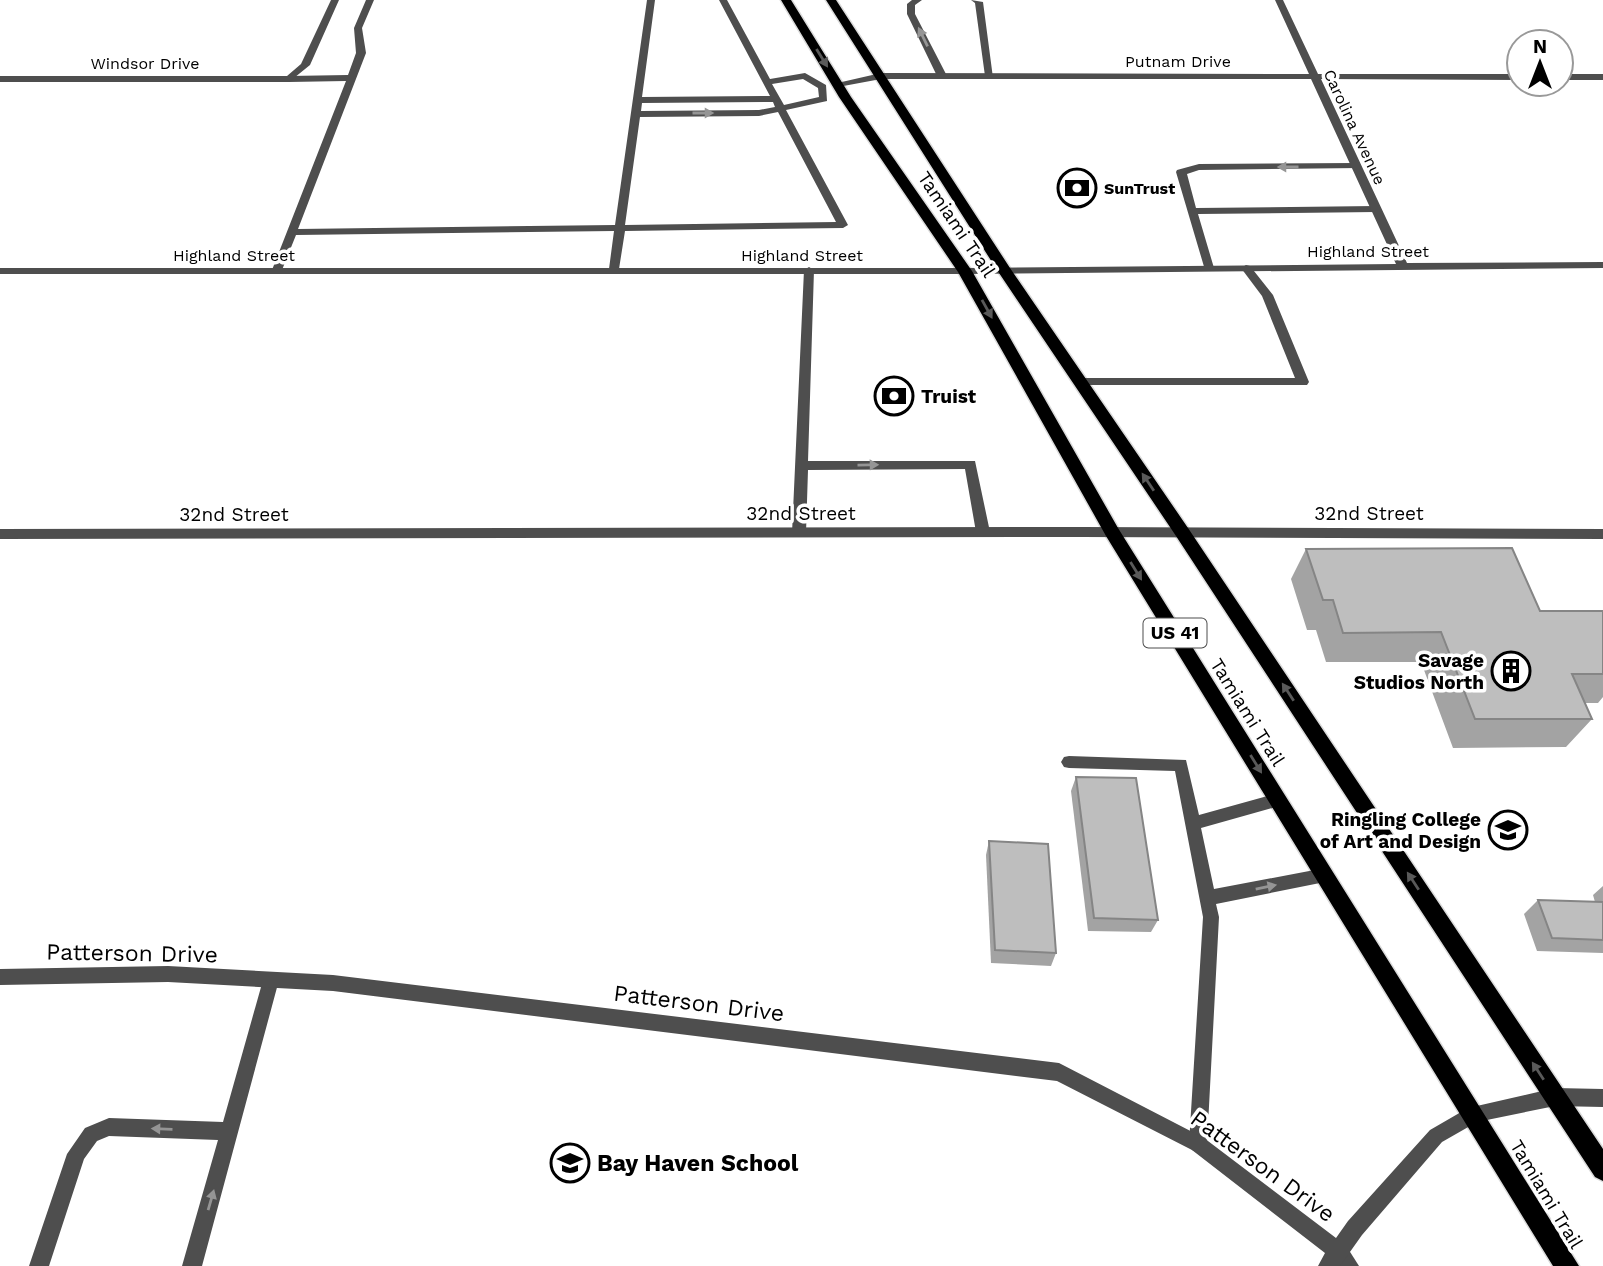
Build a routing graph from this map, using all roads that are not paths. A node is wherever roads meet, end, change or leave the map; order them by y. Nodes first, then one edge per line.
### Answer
1 (335, 0) edge
2 (370, 0) edge
3 (651, 0) edge
4 (723, 0) edge
5 (786, 0) edge
6 (831, 0) edge
7 (918, 0) edge
8 (975, 0) edge
9 (1279, 0) edge
10 (881, 76) junction
11 (942, 76) junction
12 (990, 76) junction
13 (1505, 77) edge
14 (1575, 77) edge
15 (1603, 77) edge
16 (351, 78) junction
17 (1315, 78) junction
18 (0, 79) edge
19 (289, 79) junction
20 (767, 82) junction
21 (830, 85) junction
22 (637, 100) junction
23 (777, 103) junction
24 (635, 114) junction
25 (1356, 166) junction
26 (1376, 209) junction
27 (1192, 211) junction
28 (619, 228) junction
29 (291, 232) junction
30 (1603, 265) edge
31 (1403, 266) junction
32 (1209, 268) junction
33 (1246, 268) junction
34 (277, 270) junction
35 (614, 270) junction
36 (809, 270) junction
37 (1004, 270) junction
38 (0, 271) edge
39 (965, 271) junction
40 (1080, 382) junction
41 (800, 466) junction
42 (983, 532) junction
43 (1112, 532) junction
44 (1182, 532) junction
45 (799, 533) junction
46 (0, 534) edge
47 (1603, 534) edge
48 (1069, 762) dead end
49 (1278, 800) junction
50 (1193, 823) junction
51 (1325, 875) junction
52 (1207, 898) junction
53 (0, 977) edge
54 (271, 980) junction
55 (1555, 1097) junction
56 (1603, 1098) edge
57 (1474, 1114) junction
58 (231, 1131) junction
59 (1198, 1144) junction
60 (1603, 1169) edge
61 (1338, 1261) edge
62 (39, 1266) edge
63 (192, 1266) edge
64 (1567, 1266) edge

1 - 19 street
2 - 16 street
3 - 22 street
4 - 20 street
5 -> 21 main road, Tamiami Trail / US 41
6 - 10 main road, Tamiami Trail / US 41
11 -> 7 street
8 - 12 street
9 - 17 street, Carolina Avenue
10 - 11 street, Putnam Drive
10 - 21 street, Putnam Drive
10 - 37 main road, Tamiami Trail / US 41
11 - 12 street, Putnam Drive
12 - 17 street, Putnam Drive
13 - 17 street, Putnam Drive
14 - 15 street
16 - 19 street, Windsor Drive
16 - 29 street
17 - 25 street, Carolina Avenue
18 - 19 street, Windsor Drive
20 - 21 street
20 - 23 street
21 - 23 street
21 - 39 main road, Tamiami Trail / US 41
22 - 23 street
22 - 24 street
24 -> 23 street
23 - 28 street
24 - 28 street
25 - 26 street, Carolina Avenue
25 -> 27 street
26 - 27 street
26 - 31 street, Carolina Avenue
27 - 32 street
28 - 29 street
28 - 35 street
29 - 34 street
30 - 31 street, Highland Street
31 - 33 street, Highland Street
32 - 33 street, Highland Street
32 - 37 street, Highland Street
33 - 40 street
34 - 35 street, Highland Street
34 - 38 street, Highland Street
35 - 36 street, Highland Street
36 - 39 street, Highland Street
36 - 41 street
37 - 39 street, Highland Street
37 - 40 main road, Tamiami Trail / US 41
39 -> 43 main road, Tamiami Trail / US 41
44 -> 40 main road, Tamiami Trail / US 41
41 -> 42 street
41 - 45 street
42 - 43 street, 32nd Street
42 - 45 street, 32nd Street
43 - 44 street, 32nd Street
43 -> 49 main road, Tamiami Trail / US 41
44 - 47 street, 32nd Street
55 -> 44 main road, Tamiami Trail / US 41
45 - 46 street, 32nd Street
48 - 50 street
49 - 50 street
49 - 51 main road, Tamiami Trail / US 41
50 - 52 street
52 -> 51 street
51 - 57 main road, Tamiami Trail / US 41
52 - 59 street
53 - 54 street, Patterson Drive
54 - 58 street
54 - 59 street, Patterson Drive
55 - 56 street
55 - 57 street
55 - 60 main road, Tamiami Trail / US 41
57 - 61 street
57 - 64 main road, Tamiami Trail / US 41
58 -> 62 street
63 -> 58 street
59 - 61 street, Patterson Drive

